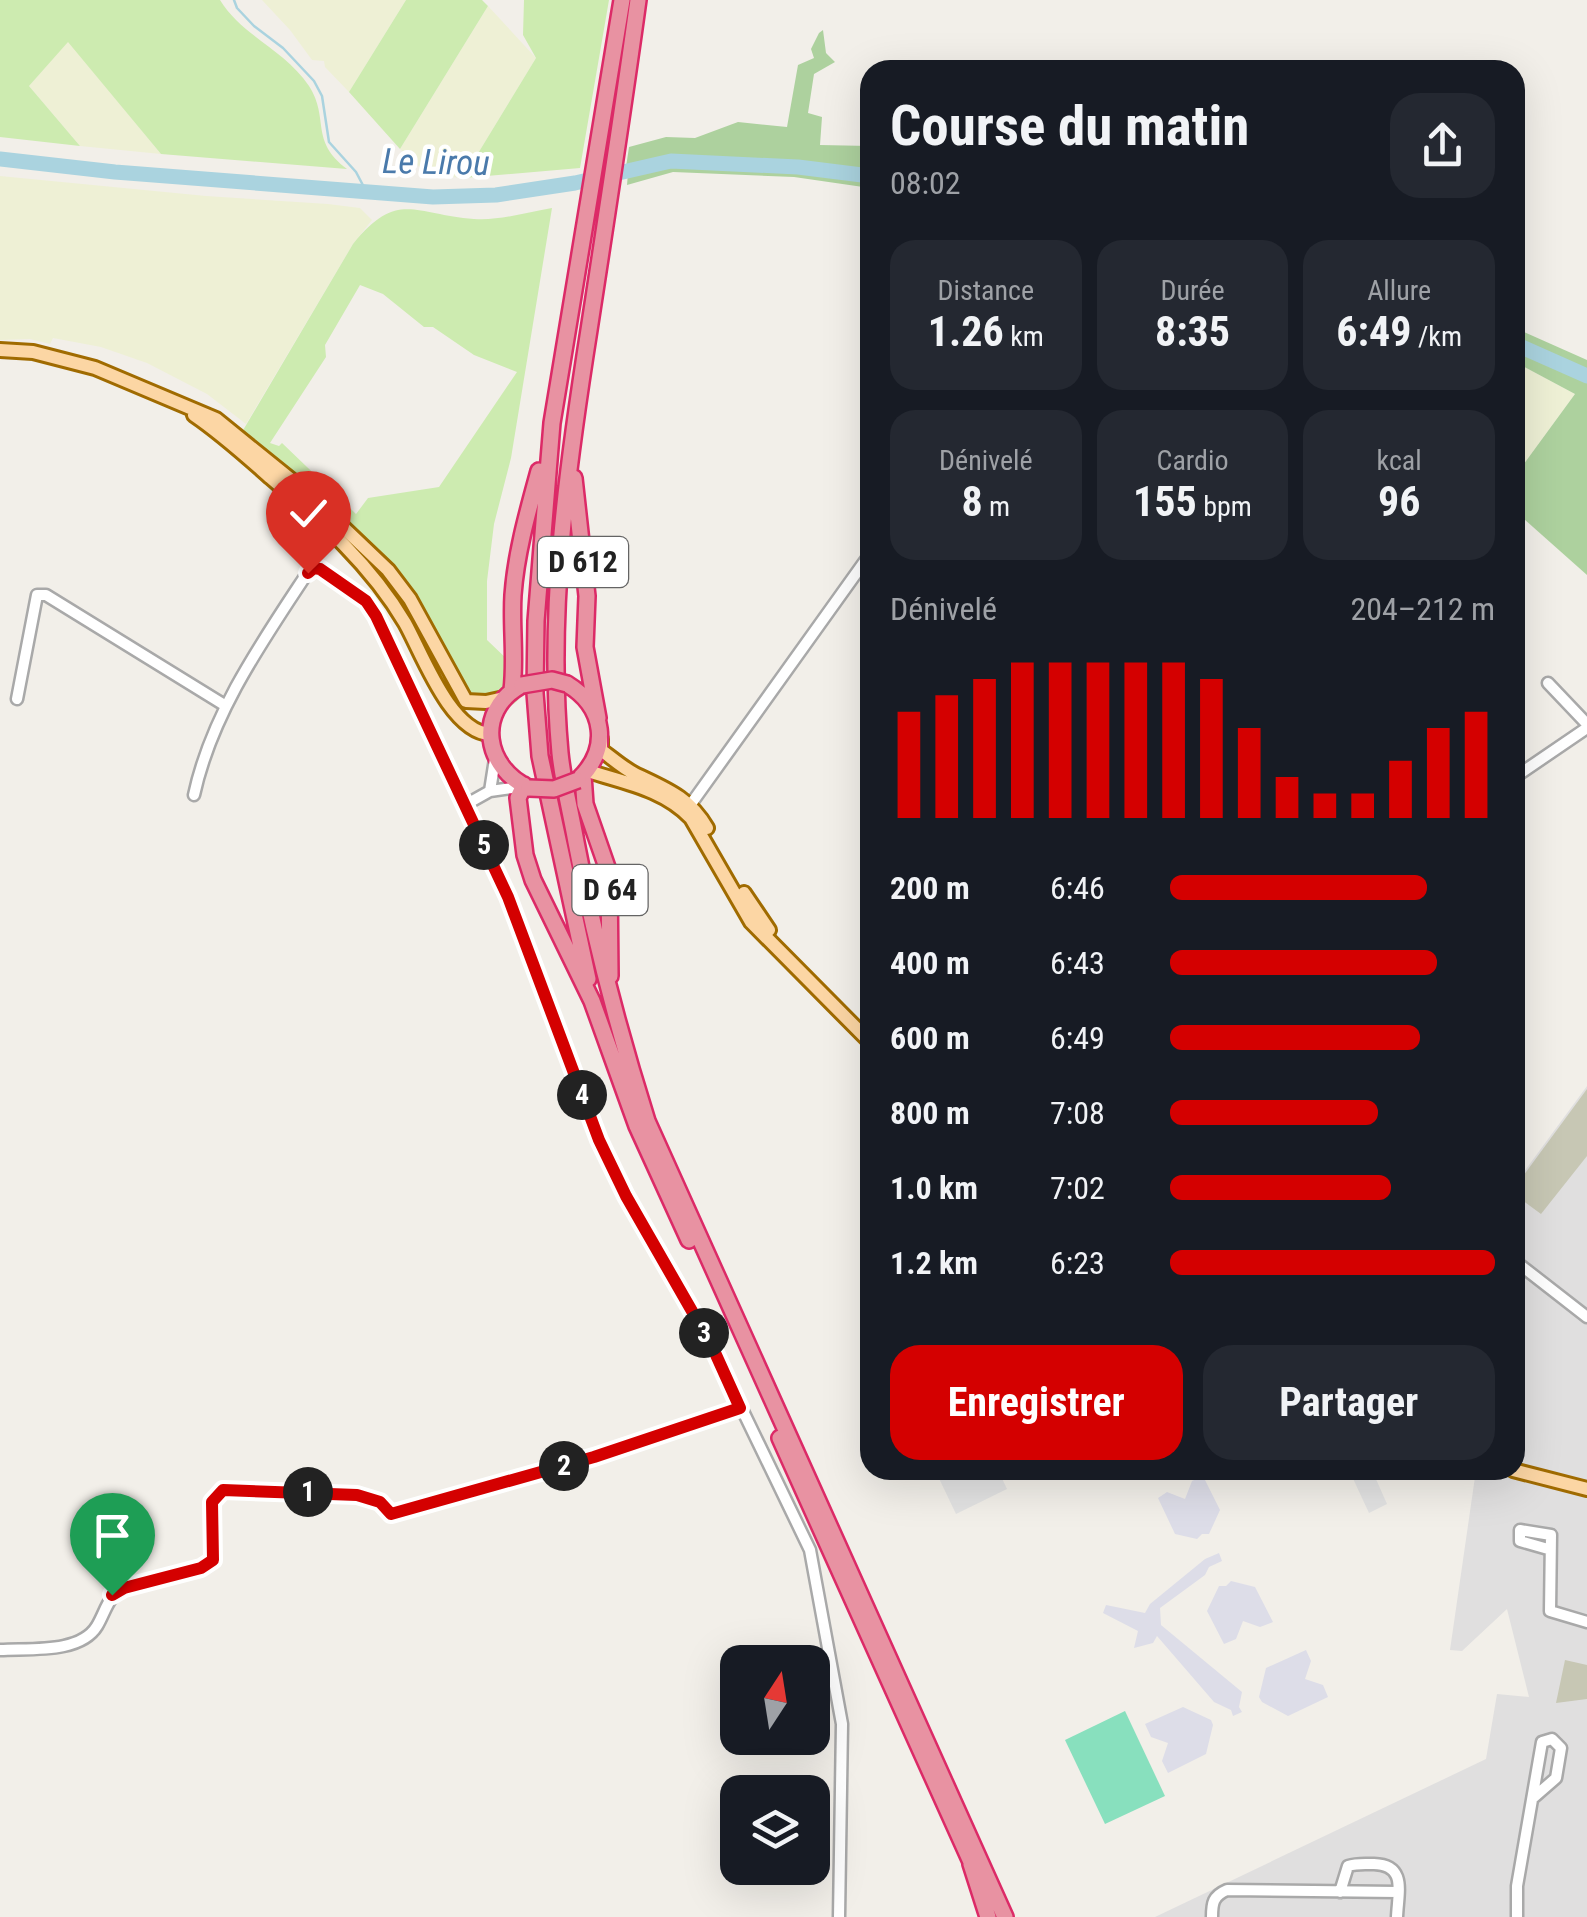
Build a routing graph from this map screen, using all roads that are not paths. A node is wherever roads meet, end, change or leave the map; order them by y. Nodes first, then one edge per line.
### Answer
1 (622, 0) edge
2 (638, 0) edge
3 (0, 350) edge
4 (168, 396) junction
5 (577, 405) junction
6 (552, 423) junction
7 (860, 568) edge
8 (1548, 682) dead end
9 (513, 691) junction
10 (17, 699) dead end
11 (226, 706) junction
12 (599, 725) junction
13 (1587, 726) edge
14 (490, 734) junction
15 (495, 759) junction
16 (1525, 770) edge
17 (583, 775) junction
18 (523, 785) junction
19 (490, 791) junction
20 (194, 796) dead end
21 (464, 804) junction
22 (687, 807) junction
23 (592, 1001) junction
24 (612, 1010) junction
25 (860, 1032) edge
26 (1525, 1269) edge
27 (1587, 1317) edge
28 (740, 1408) junction
29 (1525, 1465) edge
30 (1525, 1473) edge
31 (1587, 1486) edge
32 (1548, 1549) dead end
33 (1587, 1622) edge
34 (0, 1650) edge
35 (1532, 1798) junction
36 (970, 1860) junction
37 (1340, 1892) junction
38 (1398, 1892) junction
39 (839, 1917) edge
40 (988, 1917) edge
41 (996, 1917) edge
42 (1008, 1917) edge
43 (1212, 1917) edge
44 (1397, 1917) edge
45 (1517, 1917) edge

1 - 6 highway, D 612
2 - 5 highway, D 612
3 - 4 main road
4 - 9 main road
4 - 14 main road
5 - 12 highway, D 612
5 - 24 highway
6 - 9 highway, D 612
6 - 23 highway
7 - 22 street
8 - 13 street
9 - 12 highway, bridge
9 - 14 highway
10 - 11 street
11 - 20 street
11 - 21 street
12 - 17 highway
12 - 22 main road
13 - 16 street
14 - 15 highway
15 - 18 highway
15 - 19 street
17 - 18 highway, bridge
17 - 22 main road
17 - 24 highway, D 64
18 - 19 street
18 - 23 highway, D 64
19 - 21 street
21 - 28 street
22 - 25 main road
23 - 36 highway, D 64
24 - 42 highway, D 64
26 - 27 street
28 - 34 street
28 - 39 street
29 - 31 main road
30 - 31 main road
32 - 33 street
35 - 35 street
35 - 45 street
36 - 40 highway
36 - 41 highway, D 64
37 - 38 street
37 - 38 street
37 - 43 street
38 - 44 street

